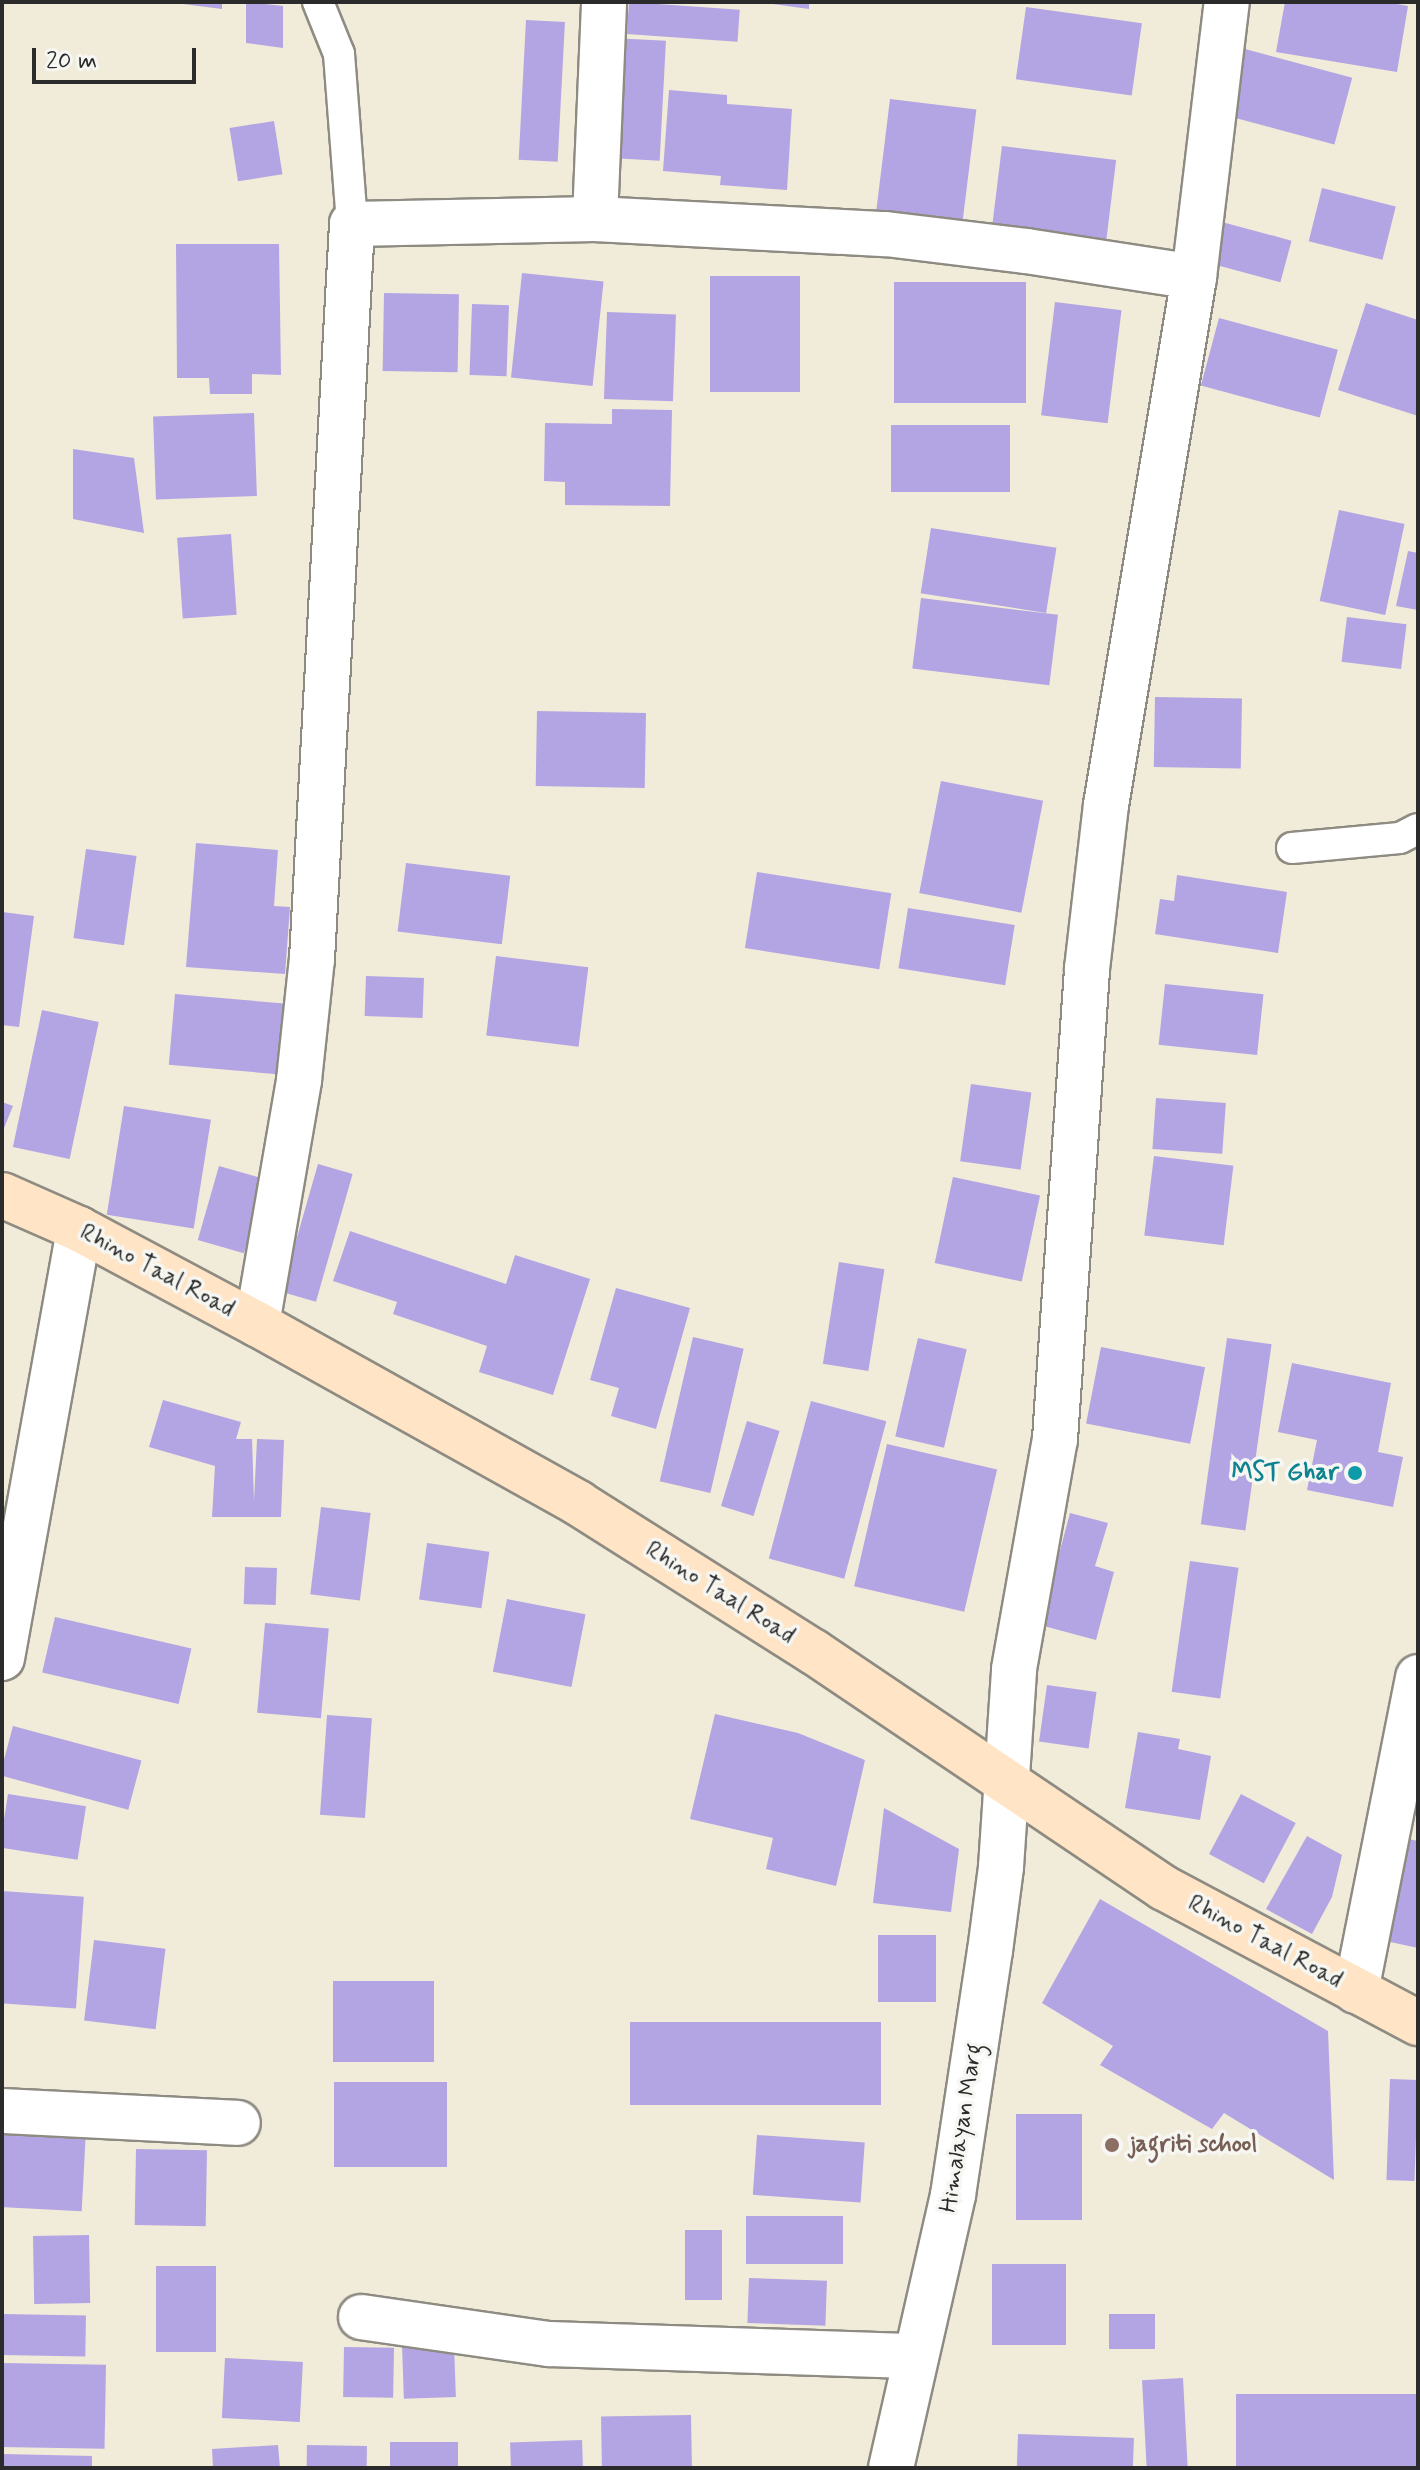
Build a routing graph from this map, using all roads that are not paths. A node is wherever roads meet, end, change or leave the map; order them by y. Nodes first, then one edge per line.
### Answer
1 (318, 2) edge
2 (604, 2) edge
3 (1227, 2) edge
4 (595, 219) junction
5 (352, 224) junction
6 (1194, 277) junction
7 (1418, 829) edge
8 (1292, 848) dead end
9 (2, 1195) edge
10 (79, 1229) junction
11 (257, 1324) junction
12 (2, 1658) edge
13 (1418, 1677) edge
14 (1008, 1785) junction
15 (1356, 1991) junction
16 (1418, 2023) edge
17 (2, 2111) edge
18 (238, 2123) dead end
19 (361, 2317) dead end
20 (916, 2356) junction
21 (891, 2468) edge

1 - 5 lane
2 - 4 street
3 - 6 street, Himalayan Marg
4 - 5 street
4 - 6 street
5 - 11 street
6 - 14 street, Himalayan Marg
7 - 8 lane
9 - 10 street, Rhino Taal Road
10 - 11 street, Rhino Taal Road
10 - 12 street
11 - 14 street, Rhino Taal Road
13 - 15 street
14 - 15 street, Rhino Taal Road
14 - 20 street, Himalayan Marg
15 - 16 street, Rhino Taal Road
17 - 18 street
19 - 20 street
20 - 21 street, Himalayan Marg

